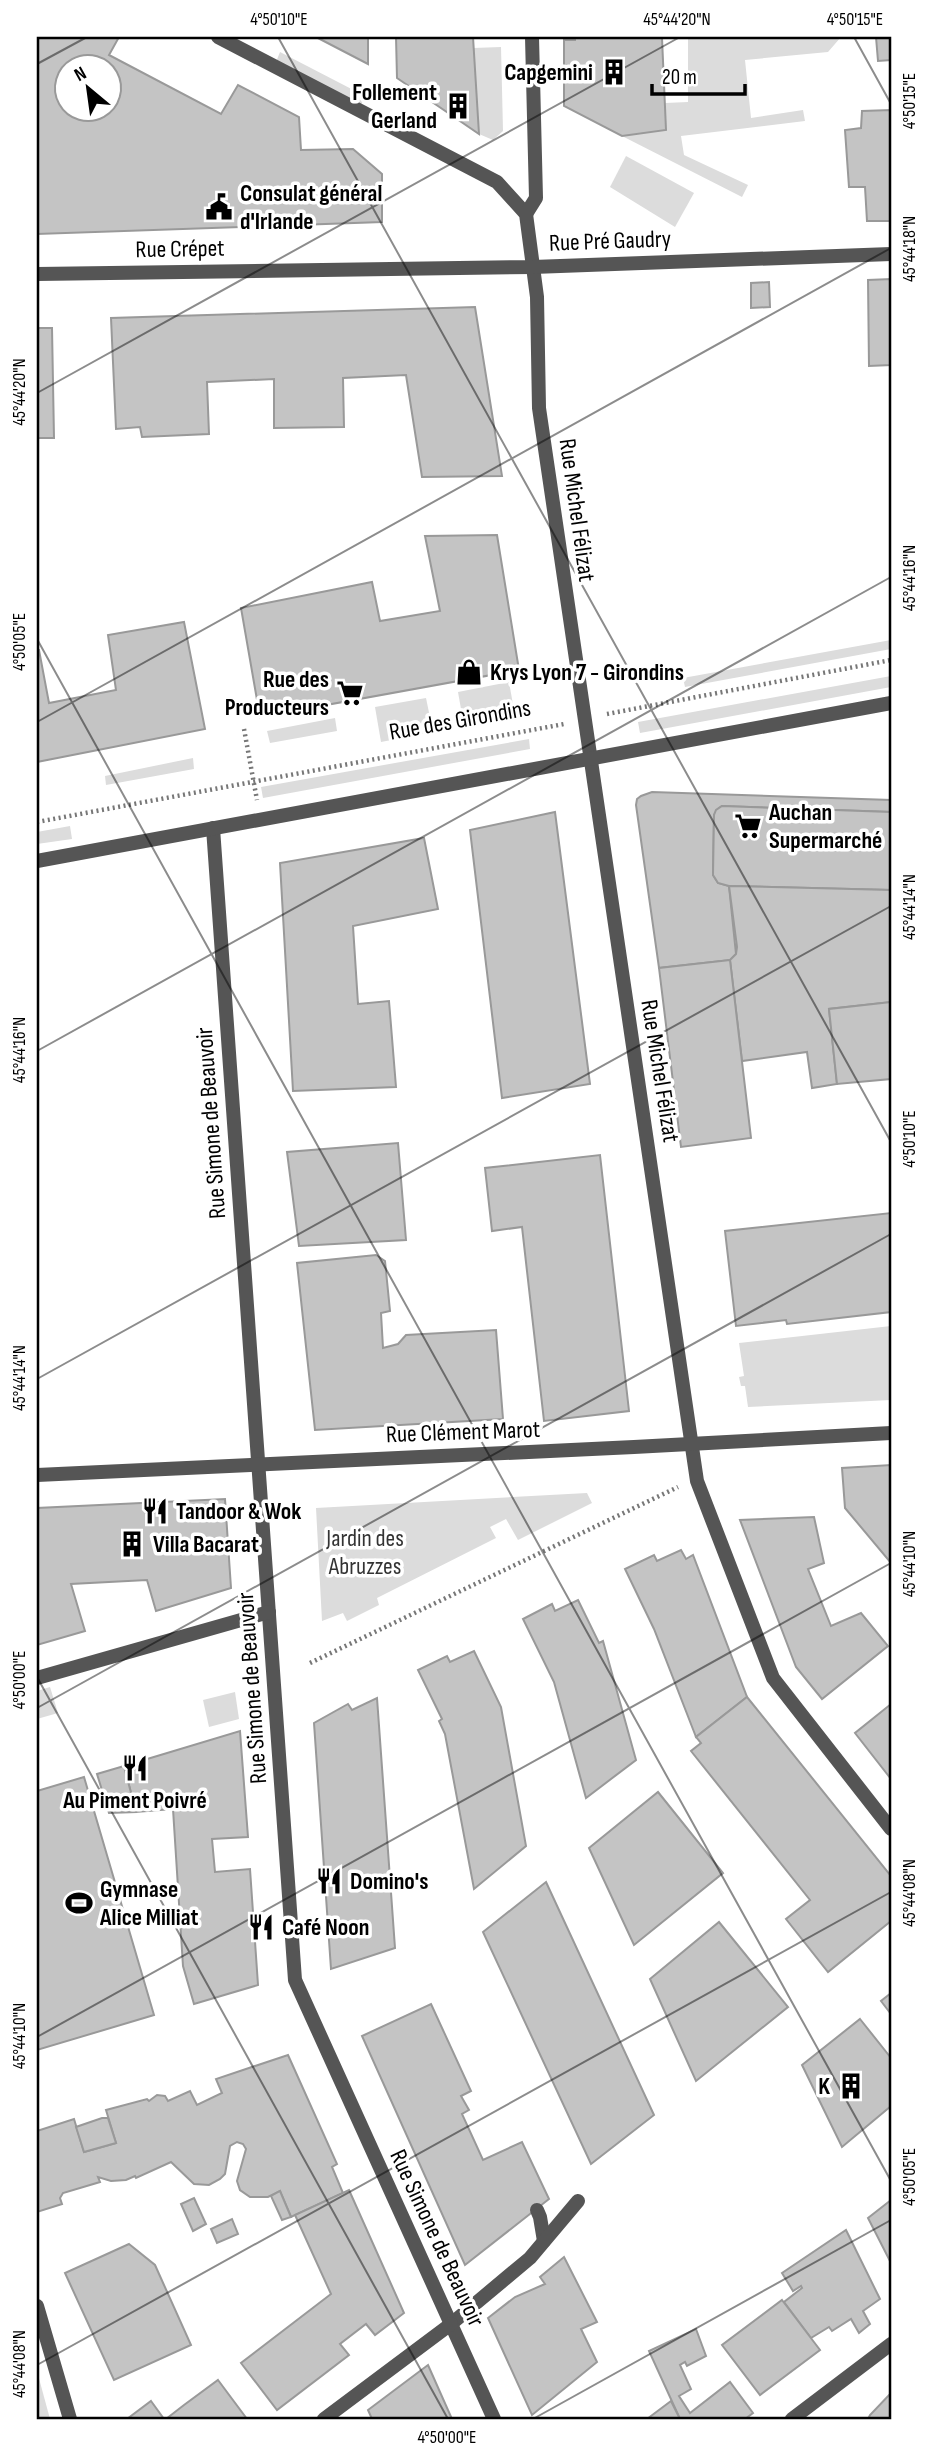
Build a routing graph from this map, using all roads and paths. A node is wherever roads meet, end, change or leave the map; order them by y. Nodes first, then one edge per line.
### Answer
1 (218, 37) edge
2 (532, 37) edge
3 (526, 214) junction
4 (891, 254) edge
5 (533, 267) junction
6 (37, 274) edge
7 (891, 660) edge
8 (891, 703) edge
9 (586, 720) junction
10 (244, 729) dead end
11 (590, 758) junction
12 (253, 782) junction
13 (261, 819) junction
14 (37, 822) edge
15 (213, 828) junction
16 (37, 861) edge
17 (891, 1433) edge
18 (694, 1443) junction
19 (259, 1463) junction
20 (37, 1475) edge
21 (698, 1480) junction
22 (269, 1612) junction
23 (310, 1663) dead end
24 (37, 1678) edge
25 (891, 1829) edge
26 (578, 2201) dead end
27 (537, 2210) dead end
28 (544, 2241) junction
29 (37, 2306) edge
30 (451, 2324) junction
31 (891, 2344) edge
32 (70, 2419) edge
33 (324, 2419) edge
34 (494, 2419) edge
35 (792, 2419) edge

1 - 3 street, Rue Pré Gaudry
2 - 3 street
3 - 5 street, Rue Pré Gaudry
4 - 5 street, Rue Pré Gaudry
5 - 6 street, Rue Crépet
5 - 9 street, Rue Michel Félizat
7 - 9 path, Rue des Girondins
8 - 11 street
9 - 11 street, Rue Michel Félizat
9 - 12 path, Rue des Girondins
10 - 12 path
11 - 13 street
11 - 18 street, Rue Michel Félizat
12 - 13 path
12 - 14 path, Rue des Girondins
13 - 15 street
15 - 16 street
15 - 19 street, Rue Simone de Beauvoir
17 - 18 street, Rue Clément Marot
18 - 19 street, Rue Clément Marot
18 - 21 street, Rue Michel Félizat
19 - 20 street, Rue Clément Marot
19 - 22 street, Rue Simone de Beauvoir
21 - 23 path
21 - 25 street, Rue Michel Félizat
22 - 24 street
22 - 30 street, Rue Simone de Beauvoir
26 - 28 street
27 - 28 street
28 - 30 street
29 - 32 street
30 - 33 street
30 - 34 street, Rue Simone de Beauvoir
31 - 35 street

